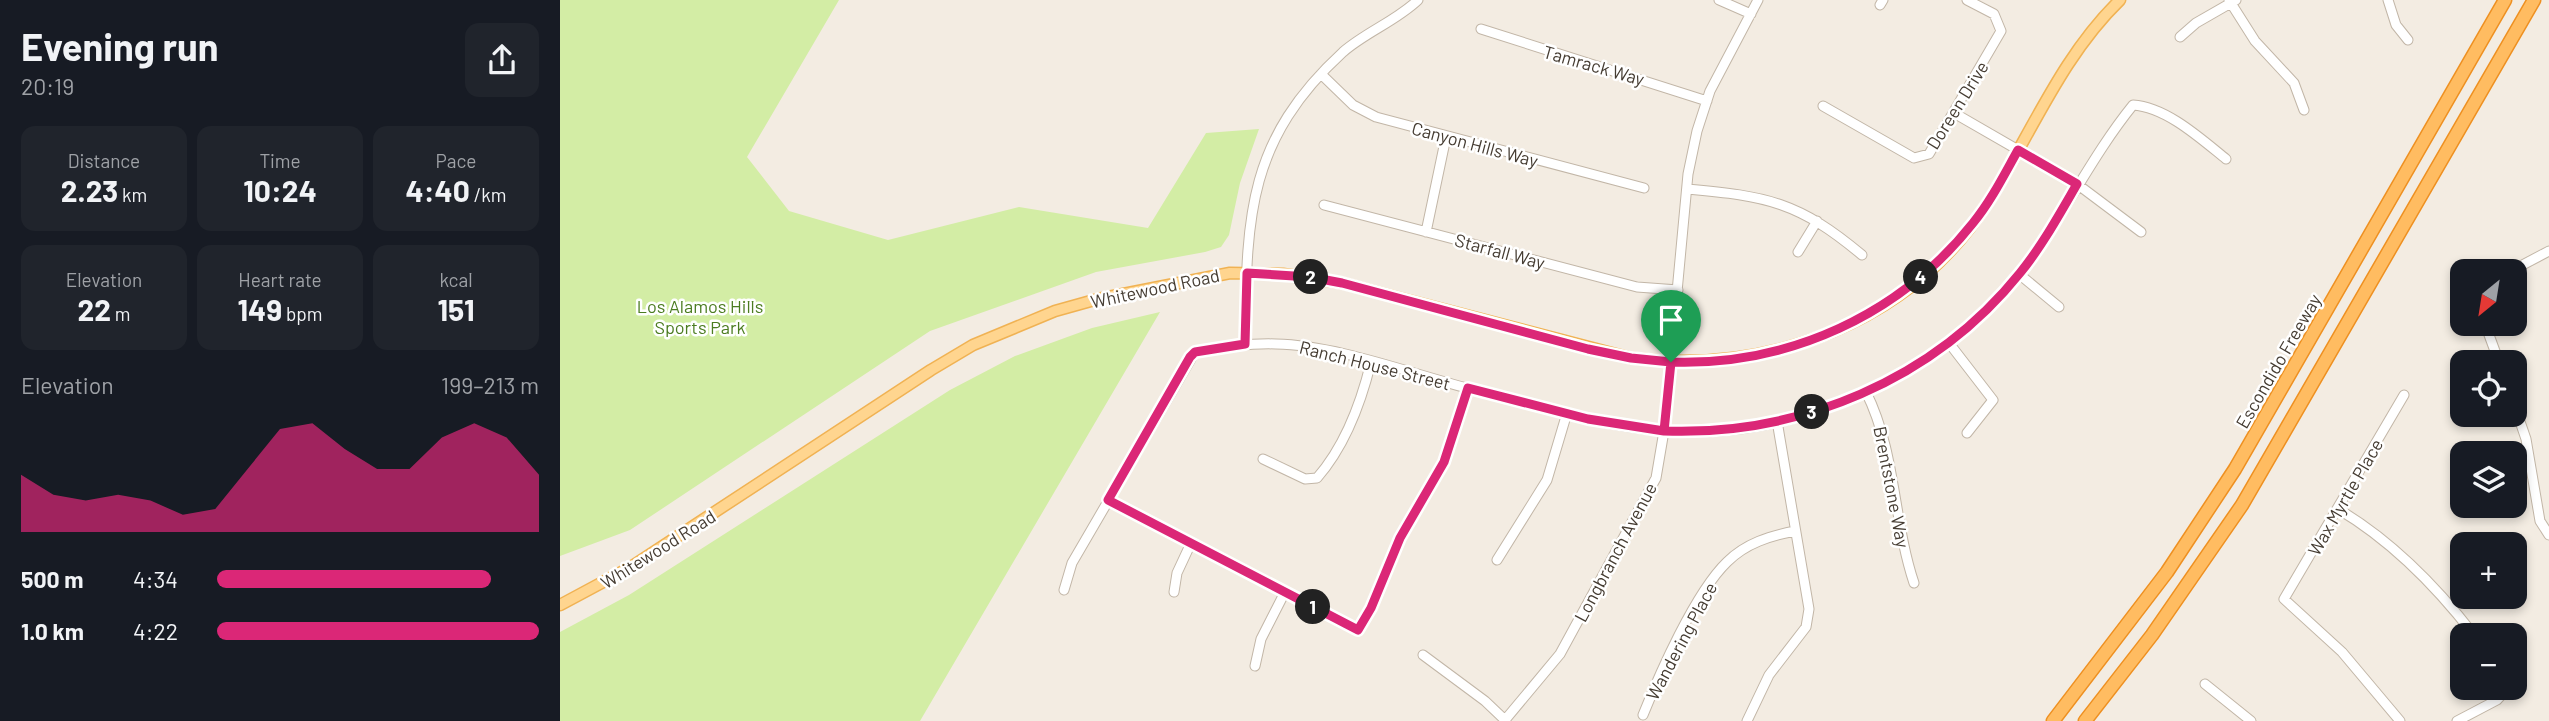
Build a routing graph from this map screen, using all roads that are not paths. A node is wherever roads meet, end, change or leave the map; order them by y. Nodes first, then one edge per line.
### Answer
1 (1418, 0) edge
2 (1719, 0) edge
3 (1758, 0) edge
4 (1968, 0) edge
5 (2120, 0) edge
6 (2388, 0) edge
7 (2505, 0) edge
8 (2534, 0) edge
9 (2232, 1) edge
10 (1751, 14) junction
11 (1481, 29) dead end
12 (2180, 37) dead end
13 (2407, 40) dead end
14 (1321, 74) junction
15 (1707, 102) junction
16 (1823, 106) dead end
17 (2304, 110) dead end
18 (1954, 113) junction
19 (1446, 138) junction
20 (2018, 150) junction
21 (2226, 159) dead end
22 (2077, 184) junction
23 (1644, 188) dead end
24 (1687, 188) junction
25 (1324, 205) dead end
26 (1817, 221) junction
27 (1426, 232) junction
28 (2141, 232) dead end
29 (2549, 251) edge
30 (1798, 252) dead end
31 (1861, 255) dead end
32 (2527, 263) edge
33 (1247, 273) junction
34 (2019, 274) junction
35 (1678, 290) junction
36 (2059, 307) dead end
37 (1949, 343) junction
38 (1245, 344) junction
39 (1371, 362) junction
40 (1671, 362) junction
41 (1468, 388) junction
42 (1866, 392) junction
43 (2404, 395) dead end
44 (1567, 413) junction
45 (1777, 421) junction
46 (2522, 427) edge
47 (1664, 431) junction
48 (1967, 433) dead end
49 (1263, 459) dead end
50 (1108, 500) junction
51 (2338, 509) junction
52 (1795, 531) junction
53 (2549, 535) edge
54 (1191, 543) junction
55 (1497, 560) dead end
56 (1914, 583) dead end
57 (1064, 590) dead end
58 (1285, 592) junction
59 (1174, 593) dead end
60 (560, 605) edge
61 (2464, 623) edge
62 (1423, 655) dead end
63 (1255, 666) dead end
64 (2205, 684) dead end
65 (2497, 700) edge
66 (1643, 715) dead end
67 (1505, 720) edge
68 (1747, 721) edge
69 (2053, 721) edge
70 (2085, 721) edge
71 (2251, 721) edge
72 (2400, 721) edge
73 (2457, 721) edge

1 - 14 street
2 - 10 street
3 - 10 street, Longbranch Avenue
4 - 18 street, Doreen Drive
5 - 20 main road, Whitewood Road
6 - 13 street
7 - 69 highway, Escondido Freeway
8 - 70 highway
9 - 12 street
9 - 17 street
10 - 15 street, Longbranch Avenue
11 - 15 street, Tamrack Way
14 - 19 street, Canyon Hills Way
14 - 33 street
15 - 24 street, Longbranch Avenue
16 - 18 street, Doreen Drive
18 - 20 street
19 - 23 street, Canyon Hills Way
19 - 27 street
20 - 22 street
20 - 40 main road, Whitewood Road
21 - 22 street, Ranch House Street
22 - 28 street
22 - 34 street, Ranch House Street
24 - 26 street
24 - 35 street, Longbranch Avenue
25 - 27 street, Starfall Way
26 - 30 street
26 - 31 street
27 - 35 street, Starfall Way
29 - 32 street
33 - 38 street
33 - 40 main road, Whitewood Road
33 - 60 main road, Whitewood Road
34 - 36 street
34 - 37 street, Ranch House Street
35 - 40 street, Longbranch Avenue
37 - 42 street, Ranch House Street
37 - 48 street
38 - 39 street, Ranch House Street
38 - 50 street, Ranch House Street
39 - 41 street, Ranch House Street
39 - 49 street
40 - 47 street, Longbranch Avenue
41 - 44 street, Ranch House Street
41 - 58 street
42 - 45 street, Ranch House Street
42 - 56 street, Brentstone Way
43 - 51 street, Wax Myrtle Place
44 - 47 street, Ranch House Street
44 - 55 street
45 - 47 street, Ranch House Street
45 - 52 street
46 - 53 street
47 - 67 street, Longbranch Avenue
50 - 54 street
50 - 57 street
51 - 61 street
51 - 72 street, Wax Myrtle Place
52 - 66 street, Wandering Place
52 - 68 street
54 - 58 street
54 - 59 street
58 - 63 street
62 - 67 street
64 - 71 street
65 - 73 street

